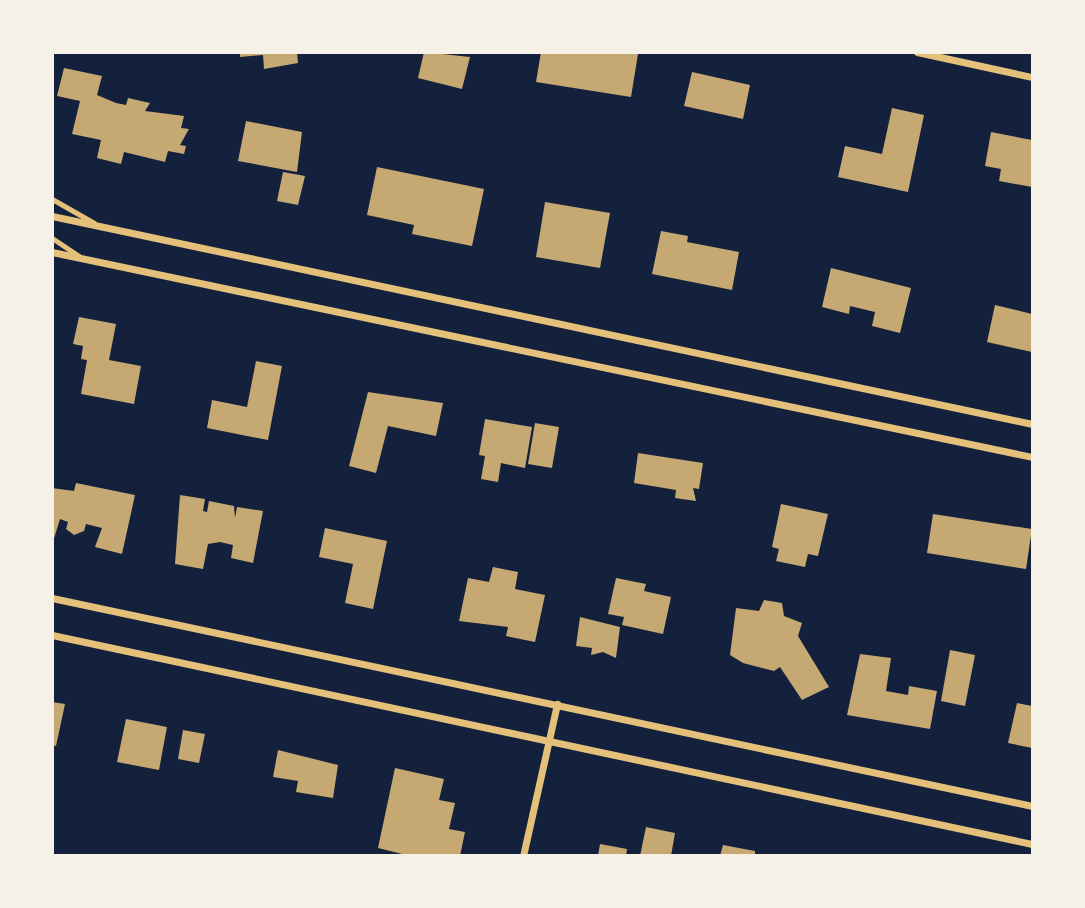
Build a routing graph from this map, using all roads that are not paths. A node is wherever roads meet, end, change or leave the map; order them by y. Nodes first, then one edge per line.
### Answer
1 (917, 52) edge
2 (1032, 77) edge
3 (52, 199) edge
4 (52, 216) edge
5 (103, 227) junction
6 (52, 238) edge
7 (52, 252) edge
8 (83, 259) junction
9 (1032, 424) edge
10 (1032, 457) edge
11 (52, 598) edge
12 (52, 635) edge
13 (557, 704) junction
14 (549, 743) junction
15 (1032, 806) edge
16 (1032, 844) edge
17 (523, 856) edge

1 - 2 street
3 - 5 lane
4 - 5 street
5 - 9 street
6 - 8 lane
7 - 8 street
8 - 10 street
11 - 13 street
12 - 14 street
13 - 14 street
13 - 15 street
14 - 16 street
14 - 17 street

